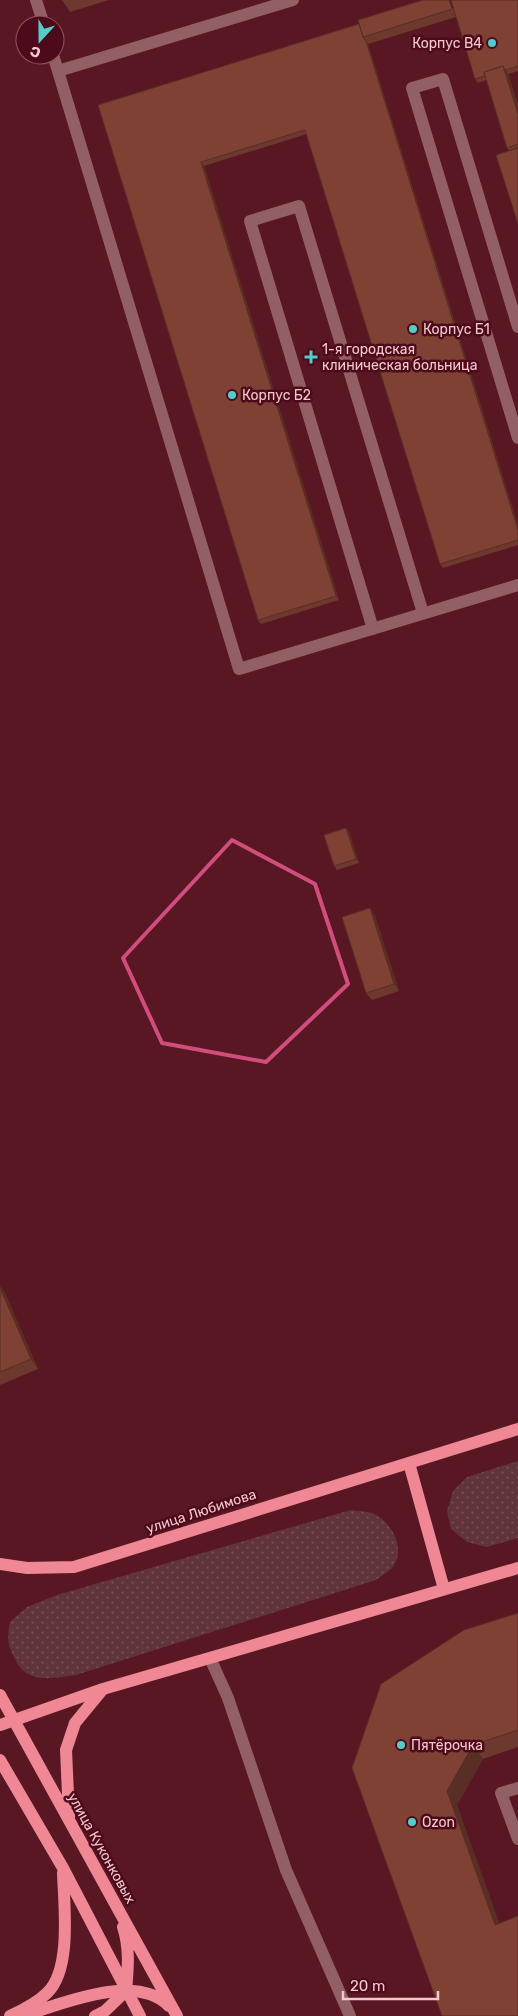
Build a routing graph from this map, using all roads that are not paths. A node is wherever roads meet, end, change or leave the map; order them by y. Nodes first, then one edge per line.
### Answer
1 (36, 0) edge
2 (293, 0) edge
3 (41, 15) edge
4 (56, 65) edge
5 (58, 71) junction
6 (518, 327) edge
7 (518, 438) edge
8 (518, 585) edge
9 (423, 614) junction
10 (373, 628) junction
11 (518, 1430) edge
12 (409, 1463) junction
13 (0, 1564) edge
14 (518, 1568) edge
15 (444, 1589) junction
16 (210, 1658) junction
17 (103, 1689) junction
18 (0, 1695) edge
19 (14, 1720) junction
20 (0, 1725) edge
21 (0, 1760) edge
22 (518, 1788) edge
23 (69, 1819) junction
24 (518, 1839) edge
25 (63, 1868) junction
26 (109, 1893) junction
27 (126, 1991) junction
28 (176, 2015) edge
29 (10, 2016) edge
30 (23, 2016) edge
31 (95, 2016) edge
32 (140, 2016) edge
33 (350, 2016) edge

1 - 3 lane
2 - 5 lane
4 - 5 lane
5 - 10 lane
6 - 7 lane
8 - 9 lane
9 - 10 lane
9 - 10 lane
11 - 12 main road, улица Любимова
12 - 13 main road, улица Любимова
12 - 15 main road
14 - 15 main road
15 - 16 main road
16 - 17 main road
16 - 33 lane
17 - 19 main road
17 - 23 main road
18 - 19 main road, улица Куконковых
19 - 20 main road
19 - 23 main road, улица Куконковых
21 - 25 main road
22 - 24 lane
23 - 26 main road, улица Куконковых
25 - 27 main road
25 - 29 main road
26 - 27 main road
26 - 28 main road, улица Куконковых
27 - 28 main road
27 - 30 main road
27 - 31 main road
27 - 32 main road

